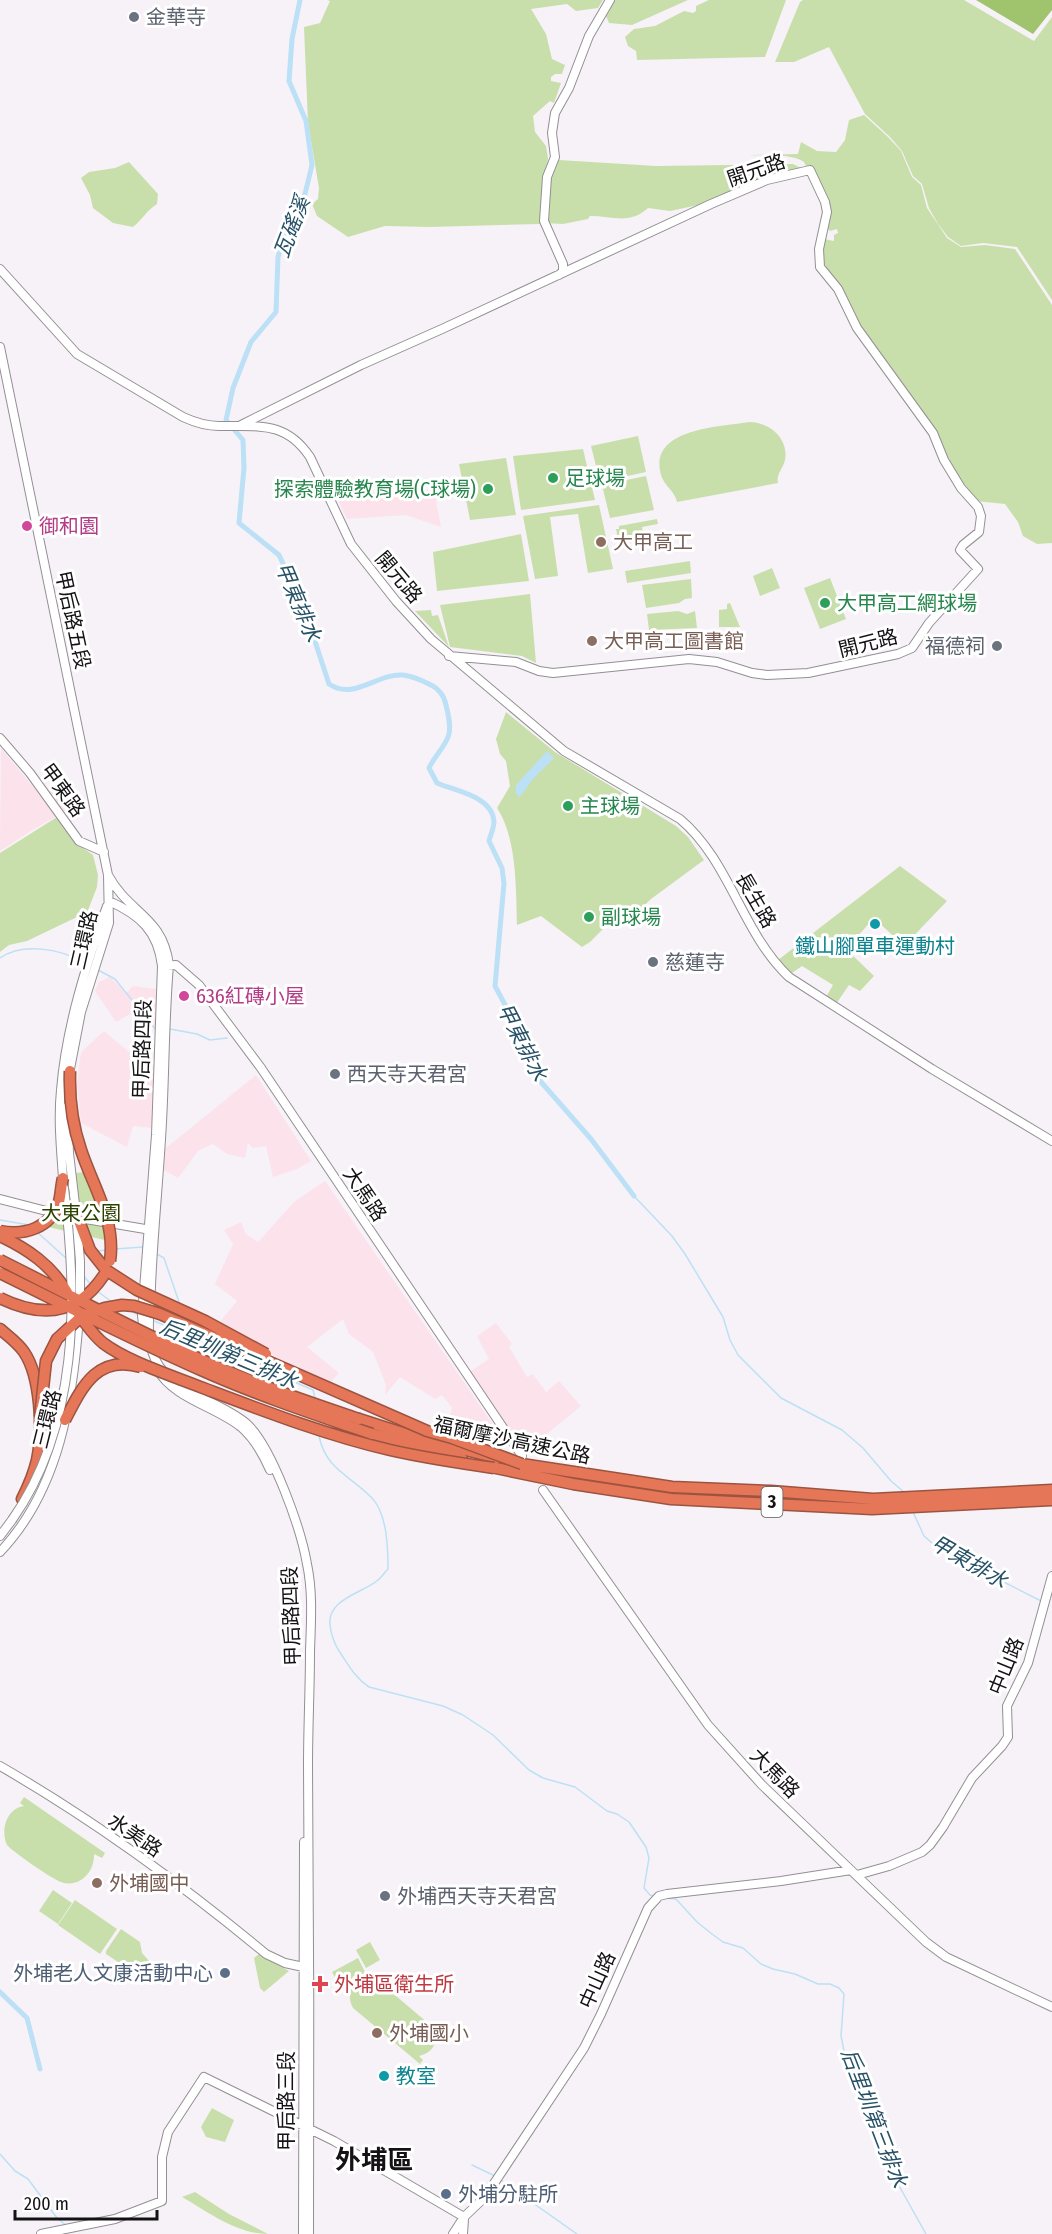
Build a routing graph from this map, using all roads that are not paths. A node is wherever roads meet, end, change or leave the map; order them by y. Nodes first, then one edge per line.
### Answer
1 (610, 0) edge
2 (0, 269) edge
3 (558, 276) junction
4 (0, 347) edge
5 (264, 413) junction
6 (238, 425) junction
7 (261, 425) junction
8 (449, 656) junction
9 (0, 738) edge
10 (104, 852) junction
11 (108, 875) junction
12 (109, 901) junction
13 (129, 903) junction
14 (106, 916) junction
15 (165, 965) junction
16 (70, 1071) junction
17 (1052, 1141) edge
18 (63, 1178) junction
19 (0, 1199) edge
20 (76, 1213) junction
21 (150, 1230) junction
22 (0, 1231) edge
23 (0, 1236) edge
24 (0, 1260) edge
25 (0, 1273) edge
26 (0, 1298) edge
27 (72, 1300) junction
28 (80, 1315) junction
29 (0, 1329) edge
30 (172, 1377) junction
31 (325, 1385) junction
32 (40, 1417) junction
33 (65, 1420) junction
34 (522, 1460) junction
35 (494, 1468) junction
36 (639, 1488) junction
37 (543, 1490) dead end
38 (1052, 1490) edge
39 (1052, 1500) edge
40 (873, 1504) junction
41 (12, 1520) junction
42 (0, 1536) edge
43 (1, 1551) edge
44 (1052, 1576) edge
45 (0, 1766) edge
46 (854, 1873) junction
47 (307, 1968) junction
48 (1052, 2007) edge
49 (306, 2127) junction
50 (464, 2217) junction
51 (41, 2234) edge
52 (303, 2234) edge
53 (309, 2234) edge
54 (453, 2234) edge
55 (463, 2234) edge

1 - 3 street
2 - 6 street, 開元路
3 - 5 street
3 - 8 street, 開元路
4 - 10 street, 甲后路五段
5 - 6 street
5 - 7 street
6 - 7 street, 開元路
7 - 8 street, 開元路
8 - 17 street, 長生路
9 - 10 street, 甲東路
10 - 11 street, 甲后路五段
11 - 12 street, 甲后路五段
11 - 13 street, 甲后路四段
12 - 13 street
12 - 14 street, 三環路
12 - 15 street, 甲后路四段
13 - 15 street, 甲后路四段
14 - 16 street, 三環路
14 - 18 street, 三環路
15 - 21 street, 甲后路四段
15 - 34 street, 大馬路
16 - 20 street, 三環路, bridge
16 - 26 highway, bridge
18 - 22 highway, bridge
18 - 27 street, 三環路, bridge
19 - 21 street
20 - 28 street, 三環路, bridge
20 - 31 highway, bridge
21 - 47 street, 甲后路四段
23 - 27 highway, bridge
24 - 34 highway, 福爾摩沙高速公路 / 3, bridge
25 - 35 highway, 福爾摩沙高速公路 / 3, bridge
27 - 28 street, bridge
27 - 41 street, 三環路, bridge
28 - 30 highway, bridge
28 - 33 street, 三環路, bridge
29 - 32 highway, bridge
30 - 33 highway, bridge
30 - 35 highway, bridge
31 - 32 highway, bridge
31 - 34 highway, bridge
32 - 41 highway, bridge
33 - 43 street, 三環路
34 - 36 highway, 福爾摩沙高速公路 / 3
35 - 36 highway, 福爾摩沙高速公路 / 3
36 - 40 highway, 福爾摩沙高速公路 / 3
37 - 46 street, 大馬路
38 - 40 highway, 福爾摩沙高速公路 / 3
39 - 40 highway, 福爾摩沙高速公路 / 3
41 - 42 street, 三環路
44 - 46 street, 中山路
45 - 47 street, 水美路
46 - 48 street, 大馬路
46 - 50 street, 中山路
47 - 49 street, 甲后路三段
49 - 50 street
49 - 51 street
49 - 52 street, 甲后路三段
49 - 53 street, 甲后路三段
50 - 54 street, 中山路
50 - 55 street

